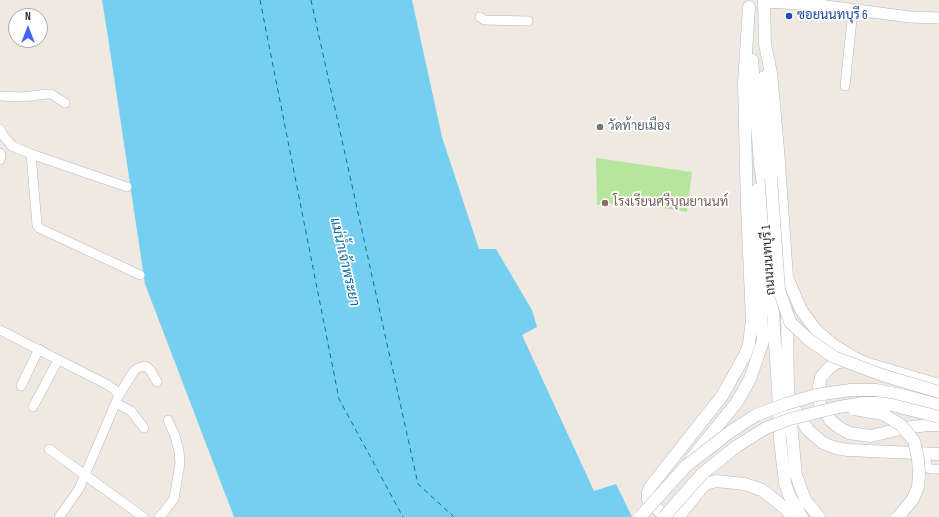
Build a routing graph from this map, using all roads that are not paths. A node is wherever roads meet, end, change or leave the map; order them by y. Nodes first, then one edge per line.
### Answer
1 (764, 1) edge
2 (749, 4) edge
3 (853, 10) junction
4 (480, 17) dead end
5 (939, 18) edge
6 (528, 21) dead end
7 (764, 44) junction
8 (845, 86) dead end
9 (0, 96) edge
10 (65, 103) dead end
11 (0, 129) edge
12 (0, 153) edge
13 (30, 154) junction
14 (0, 160) edge
15 (760, 164) junction
16 (127, 188) dead end
17 (140, 275) dead end
18 (787, 277) junction
19 (0, 330) edge
20 (39, 349) junction
21 (58, 360) junction
22 (865, 363) junction
23 (157, 382) dead end
24 (939, 385) edge
25 (21, 386) dead end
26 (876, 390) junction
27 (788, 392) junction
28 (939, 392) edge
29 (939, 396) edge
30 (118, 399) junction
31 (939, 405) edge
32 (33, 407) dead end
33 (839, 407) junction
34 (939, 417) edge
35 (168, 420) dead end
36 (939, 426) edge
37 (144, 428) dead end
38 (49, 449) dead end
39 (925, 453) junction
40 (939, 454) edge
41 (686, 466) junction
42 (939, 469) edge
43 (85, 475) junction
44 (59, 517) edge
45 (143, 517) edge
46 (159, 517) edge
47 (640, 517) edge
48 (665, 517) edge
49 (678, 517) edge
50 (792, 517) edge
51 (802, 517) edge
52 (819, 517) edge
53 (898, 517) edge

1 - 3 street
1 - 7 main road, ถนนนนทบุรี 1
2 - 15 main road, ถนนนนทบุรี 1
2 - 48 main road
3 - 5 street
3 - 8 street
4 - 6 street
7 - 18 main road, ถนนนนทบุรี 1
7 - 28 main road, bridge
9 - 10 street
11 - 13 street
12 - 14 street
13 - 16 street
13 - 17 street
15 - 41 main road, bridge
15 - 51 main road, ถนนนนทบุรี 1
18 - 22 main road, ถนนนนทบุรี 1
18 - 27 main road
19 - 20 street
20 - 21 street
20 - 25 street
21 - 30 street
21 - 32 street
22 - 24 main road, ถนนนนทบุรี 1
22 - 36 main road
23 - 30 street
26 - 29 main road
26 - 31 main road
26 - 41 main road, bridge
27 - 39 main road
27 - 52 main road
30 - 37 street
30 - 43 street
33 - 34 main road, bridge
33 - 48 main road, bridge
33 - 53 main road, bridge
35 - 46 street
38 - 43 street
39 - 40 main road
39 - 42 street
41 - 47 main road, bridge
43 - 44 street
43 - 45 street
49 - 50 main road

